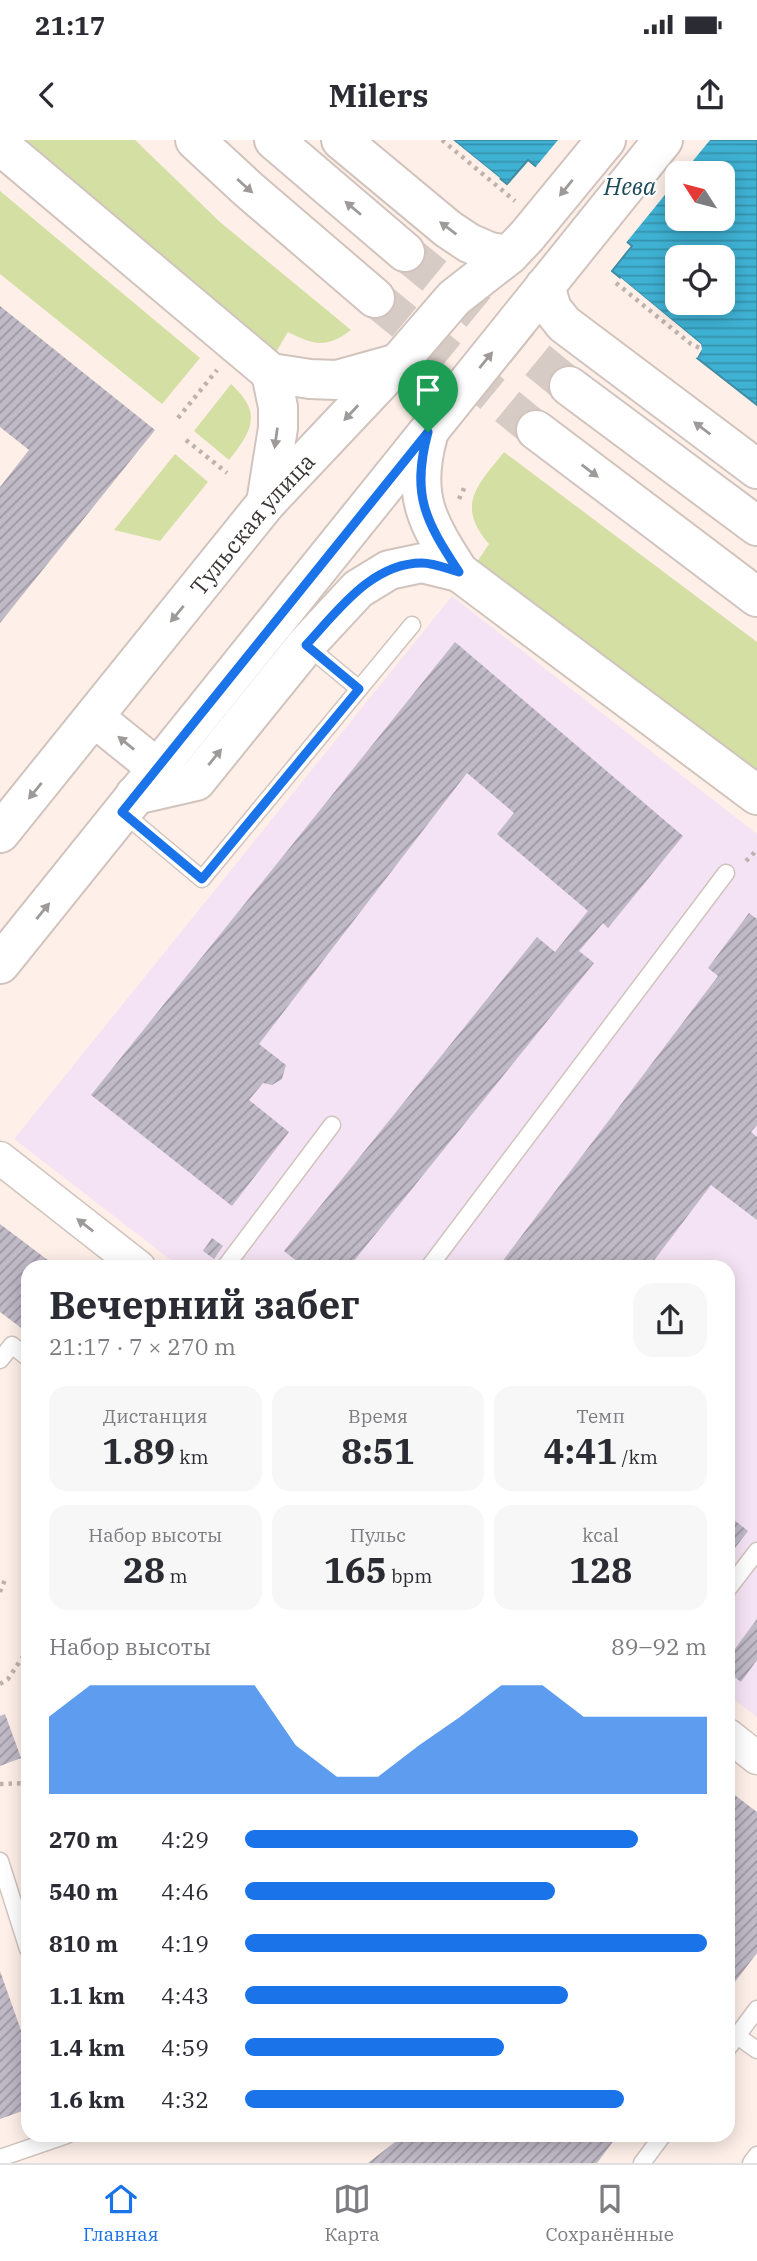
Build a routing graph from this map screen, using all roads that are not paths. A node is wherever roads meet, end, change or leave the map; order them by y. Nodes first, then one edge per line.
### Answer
1 (195, 140) edge
2 (274, 140) edge
3 (341, 140) edge
4 (606, 140) edge
5 (663, 140) edge
6 (0, 145) edge
7 (518, 231) junction
8 (405, 252) tunnel mouth
9 (553, 275) junction
10 (374, 298) tunnel mouth
11 (398, 363) junction
12 (271, 373) junction
13 (569, 386) tunnel mouth
14 (536, 430) tunnel mouth
15 (428, 432) junction
16 (757, 469) edge
17 (266, 503) junction
18 (757, 526) edge
19 (459, 572) junction
20 (757, 597) edge
21 (412, 625) dead end
22 (306, 645) junction
23 (359, 689) junction
24 (94, 718) junction
25 (138, 792) junction
26 (757, 795) edge
27 (0, 833) edge
28 (726, 873) dead end
29 (0, 964) edge
30 (332, 1125) dead end
31 (0, 1158) edge
32 (130, 1260) edge
33 (230, 1260) edge
34 (434, 1260) edge
35 (21, 1352) edge
36 (0, 1360) edge
37 (757, 1551) edge
38 (735, 1580) edge
39 (735, 1741) edge
40 (757, 1758) edge
41 (0, 1861) edge
42 (21, 1927) edge
43 (757, 2009) edge
44 (735, 2039) edge
45 (735, 2043) edge
46 (757, 2050) edge
47 (47, 2142) edge
48 (658, 2142) edge
49 (757, 2155) edge
50 (0, 2158) edge
51 (646, 2158) edge
52 (663, 2163) edge
53 (751, 2163) edge

1 -> 10 main road
8 -> 2 main road
7 -> 3 main road
4 -> 7 main road, Тульская улица
5 - 9 main road
6 - 12 main road
7 - 11 main road, Тульская улица
15 -> 9 main road
16 -> 9 main road
11 - 12 main road
11 -> 17 main road, Тульская улица
12 -> 17 main road
13 - 18 main road
14 -> 20 main road
15 - 19 main road
15 - 25 main road
17 -> 24 main road, Тульская улица
19 - 22 main road
19 - 26 main road
21 - 23 lane
22 - 23 lane
25 -> 22 main road
23 - 25 lane
25 -> 24 main road
24 -> 27 main road, Тульская улица
29 -> 25 main road
28 - 34 lane
30 - 33 lane
32 -> 31 street
35 - 36 lane
37 - 38 lane
39 - 40 street
41 - 42 lane
43 - 44 lane
45 - 46 lane
47 - 50 lane
48 - 51 lane
49 - 53 lane
51 - 52 lane

